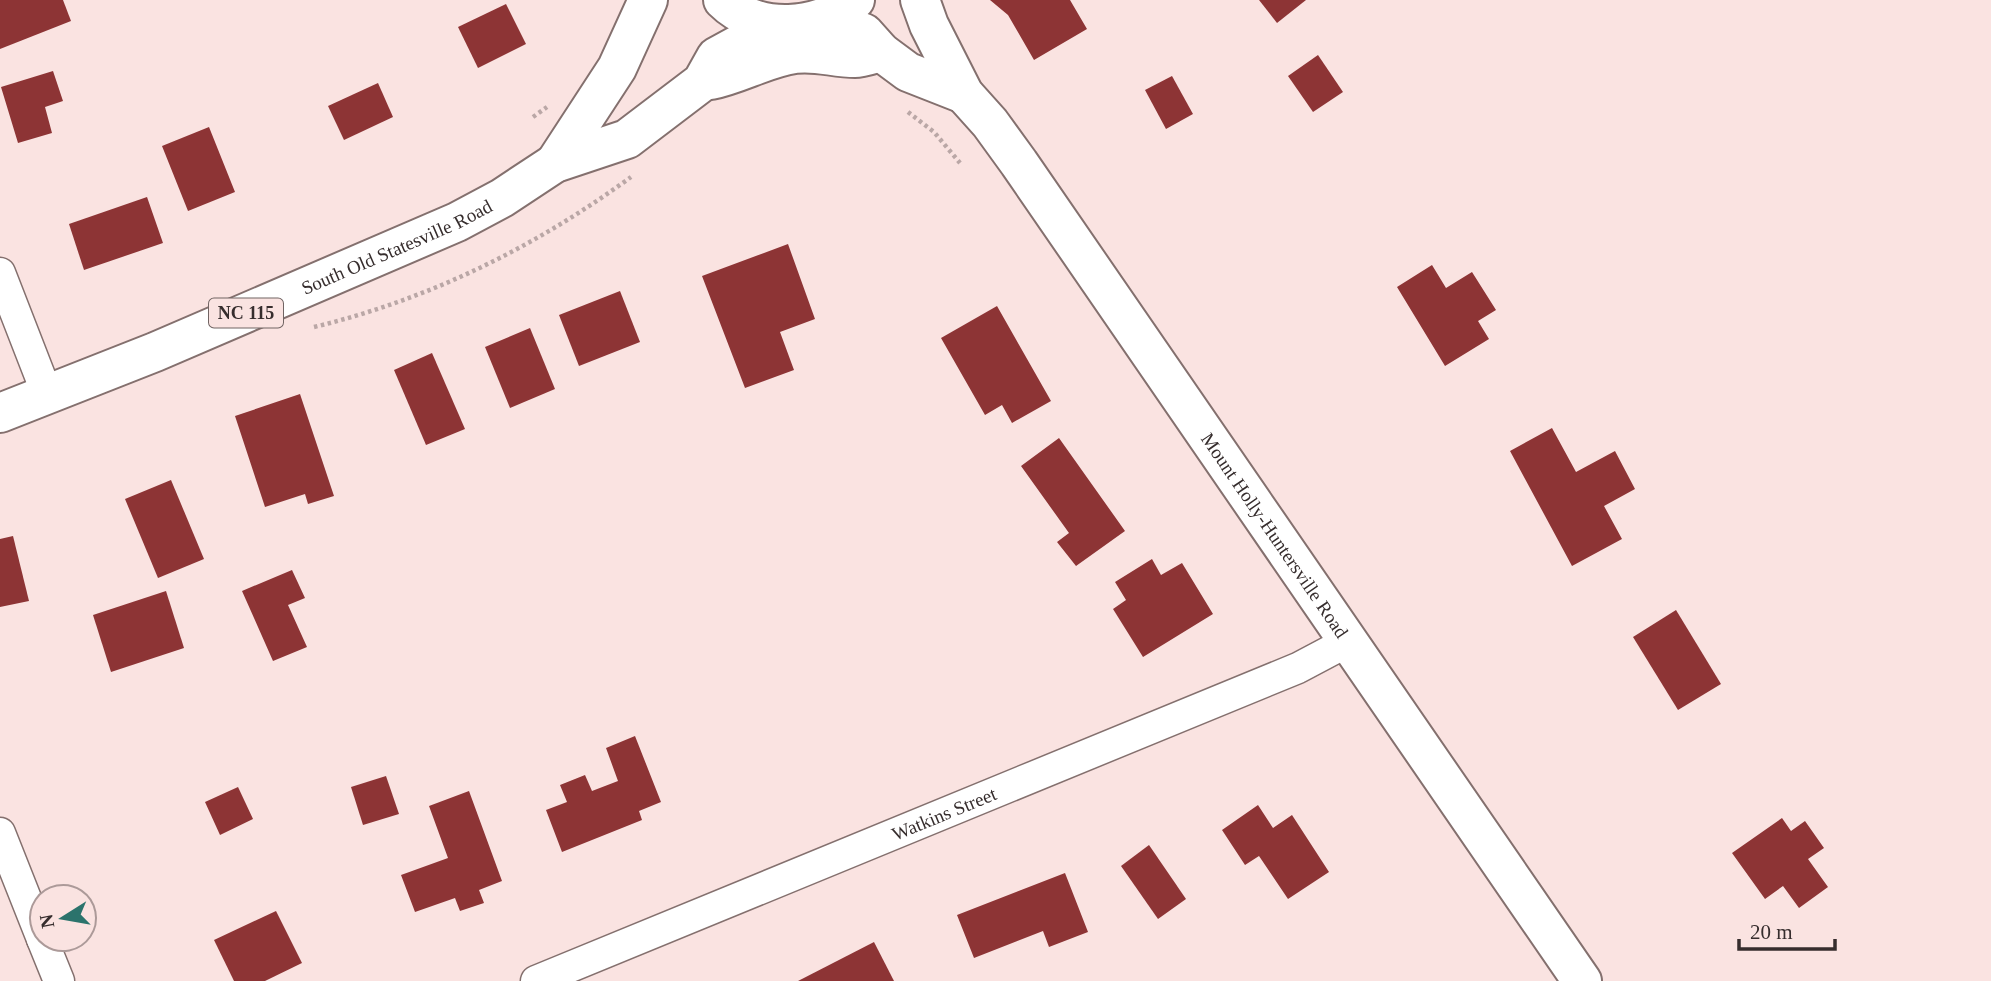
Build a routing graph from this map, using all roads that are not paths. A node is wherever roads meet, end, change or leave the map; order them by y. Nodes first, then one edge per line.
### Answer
1 (648, 0) edge
2 (723, 0) edge
3 (920, 0) edge
4 (840, 9) edge
5 (776, 24) junction
6 (881, 52) junction
7 (702, 82) junction
8 (964, 94) junction
9 (555, 163) junction
10 (0, 273) edge
11 (47, 394) junction
12 (0, 413) edge
13 (1349, 641) junction
14 (0, 833) edge
15 (28, 904) edge
16 (48, 953) edge
17 (59, 981) edge
18 (536, 981) edge
19 (1582, 981) edge

1 - 9 main road, South Old Statesville Road / NC 115
2 - 5 main road
3 - 8 main road, Mount Holly-Huntersville Road
4 - 5 main road, NC 115
4 - 6 main road, Mount Holly-Huntersville Road
5 - 7 main road, South Old Statesville Road / NC 115
6 - 7 main road
6 - 8 main road, Mount Holly-Huntersville Road
7 - 9 main road, South Old Statesville Road / NC 115
8 - 13 main road, Mount Holly-Huntersville Road
9 - 11 main road, South Old Statesville Road / NC 115
10 - 11 street
11 - 12 main road, South Old Statesville Road / NC 115
13 - 18 street, Watkins Street
13 - 19 main road, Mount Holly-Huntersville Road
14 - 15 street
16 - 17 street

